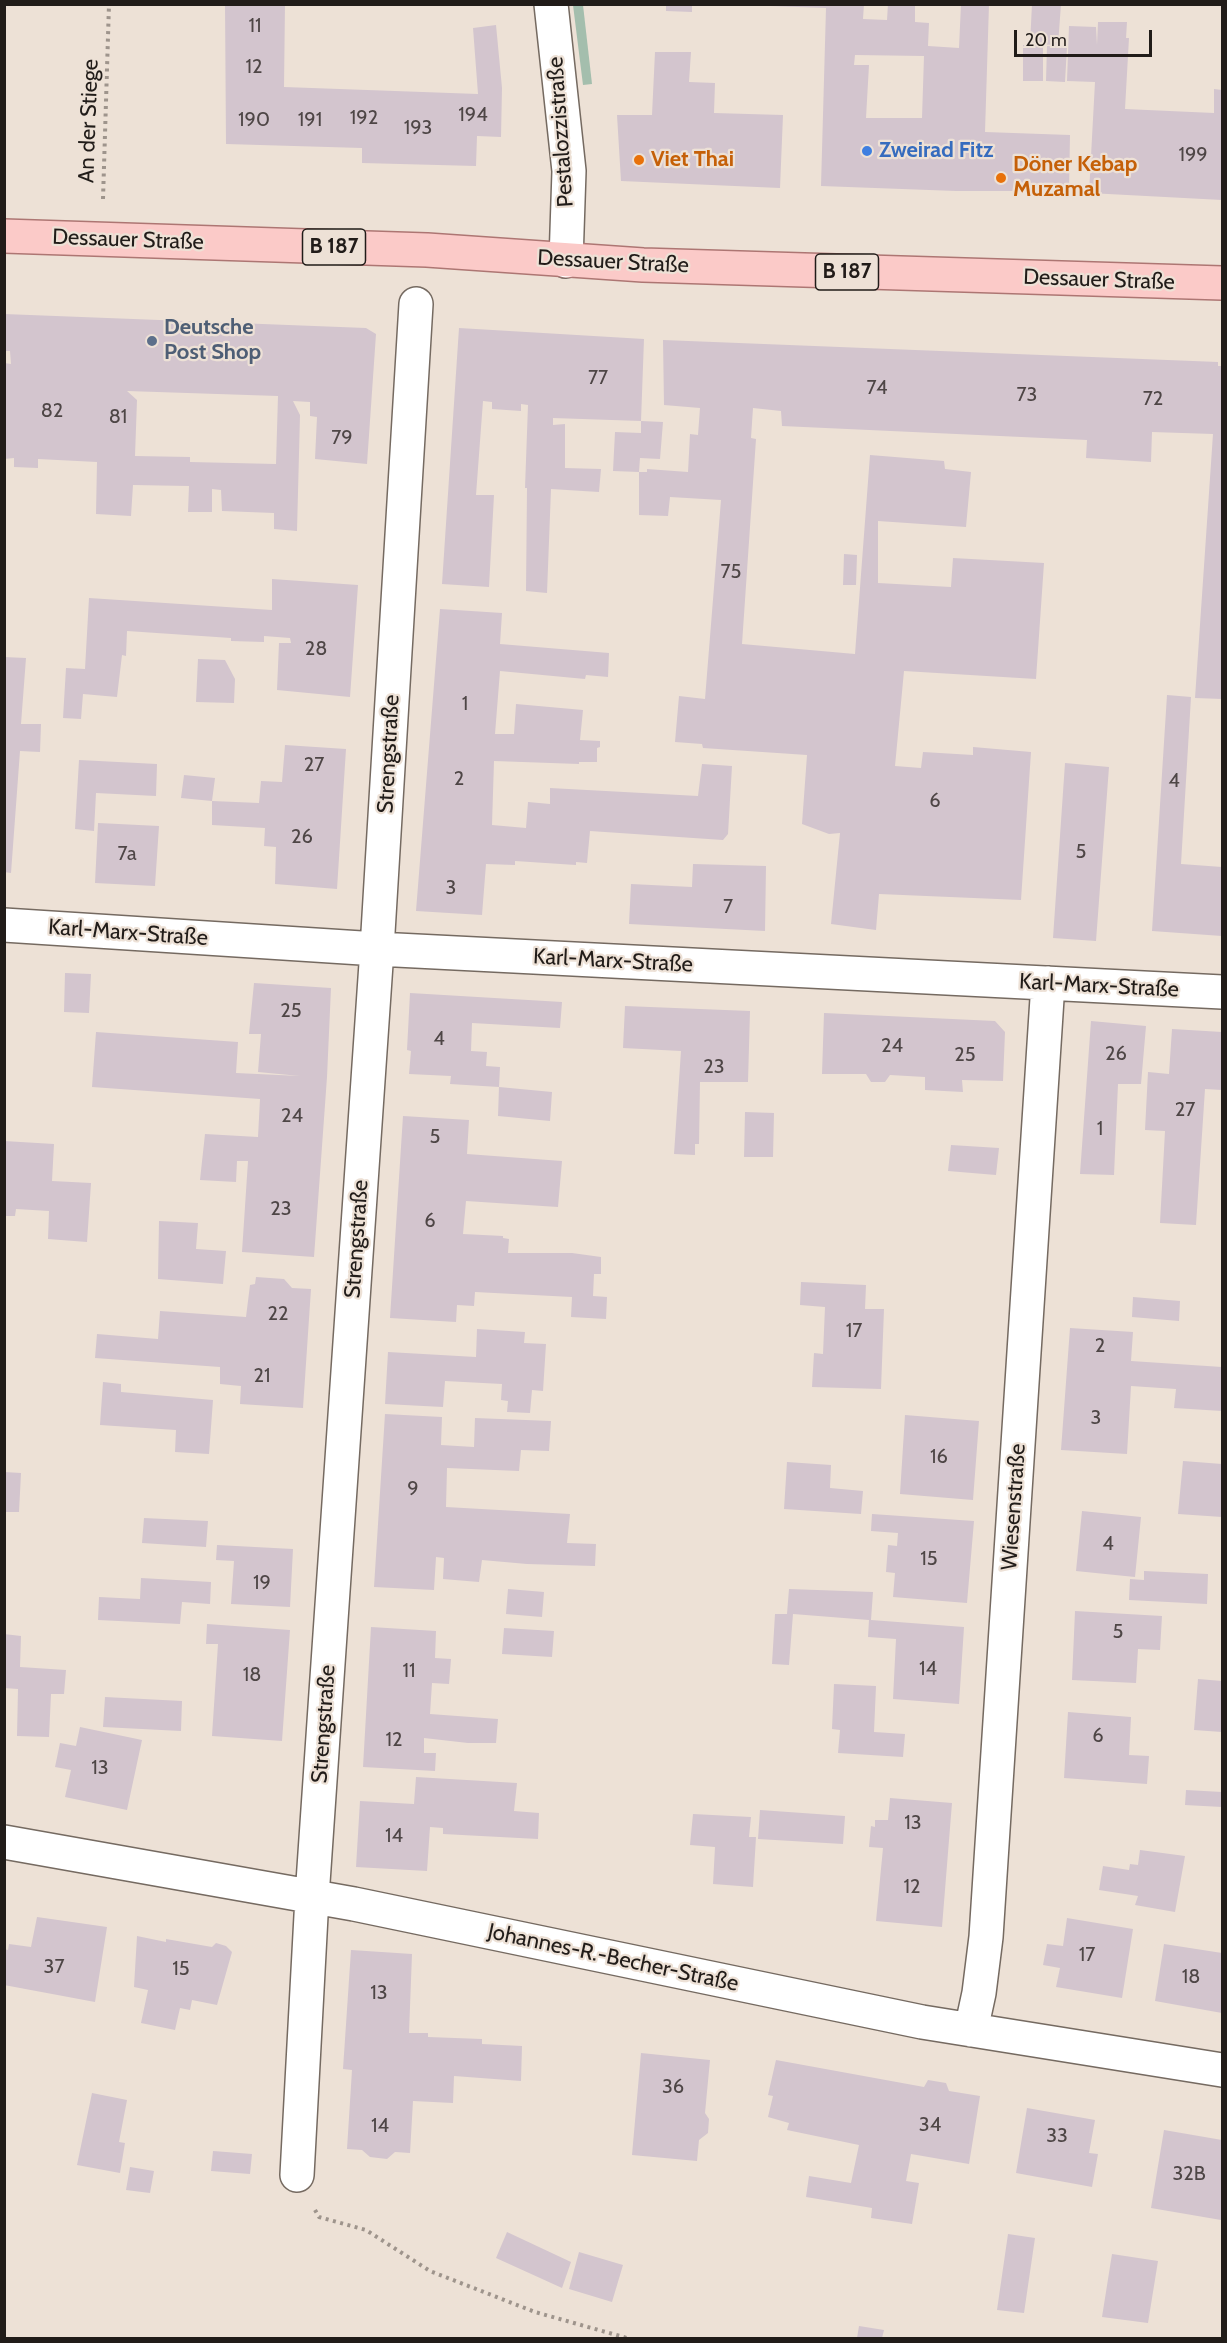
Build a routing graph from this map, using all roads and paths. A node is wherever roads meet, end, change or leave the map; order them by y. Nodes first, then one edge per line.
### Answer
1 (109, 4) edge
2 (551, 4) edge
3 (4, 236) edge
4 (102, 239) junction
5 (566, 261) junction
6 (1222, 283) edge
7 (416, 304) dead end
8 (4, 925) edge
9 (377, 949) junction
10 (1048, 983) junction
11 (1222, 992) edge
12 (4, 1842) edge
13 (312, 1897) junction
14 (971, 2030) junction
15 (1222, 2070) edge
16 (297, 2175) joint
17 (627, 2338) edge

1 - 4 path, An der Stiege
2 - 5 street, Pestalozzistraße
3 - 4 main road, Dessauer Straße / B 187
4 - 5 main road, Dessauer Straße / B 187
5 - 6 main road, Dessauer Straße / B 187
7 - 9 street, Strengstraße
8 - 9 street, Karl-Marx-Straße
9 - 10 street, Karl-Marx-Straße
9 - 13 street, Strengstraße
10 - 11 street, Karl-Marx-Straße
10 - 14 street, Wiesenstraße
12 - 13 street, Johannes-R.-Becher-Straße
13 - 14 street, Johannes-R.-Becher-Straße
13 - 16 street, Strengstraße
14 - 15 street, Johannes-R.-Becher-Straße
16 - 17 path

